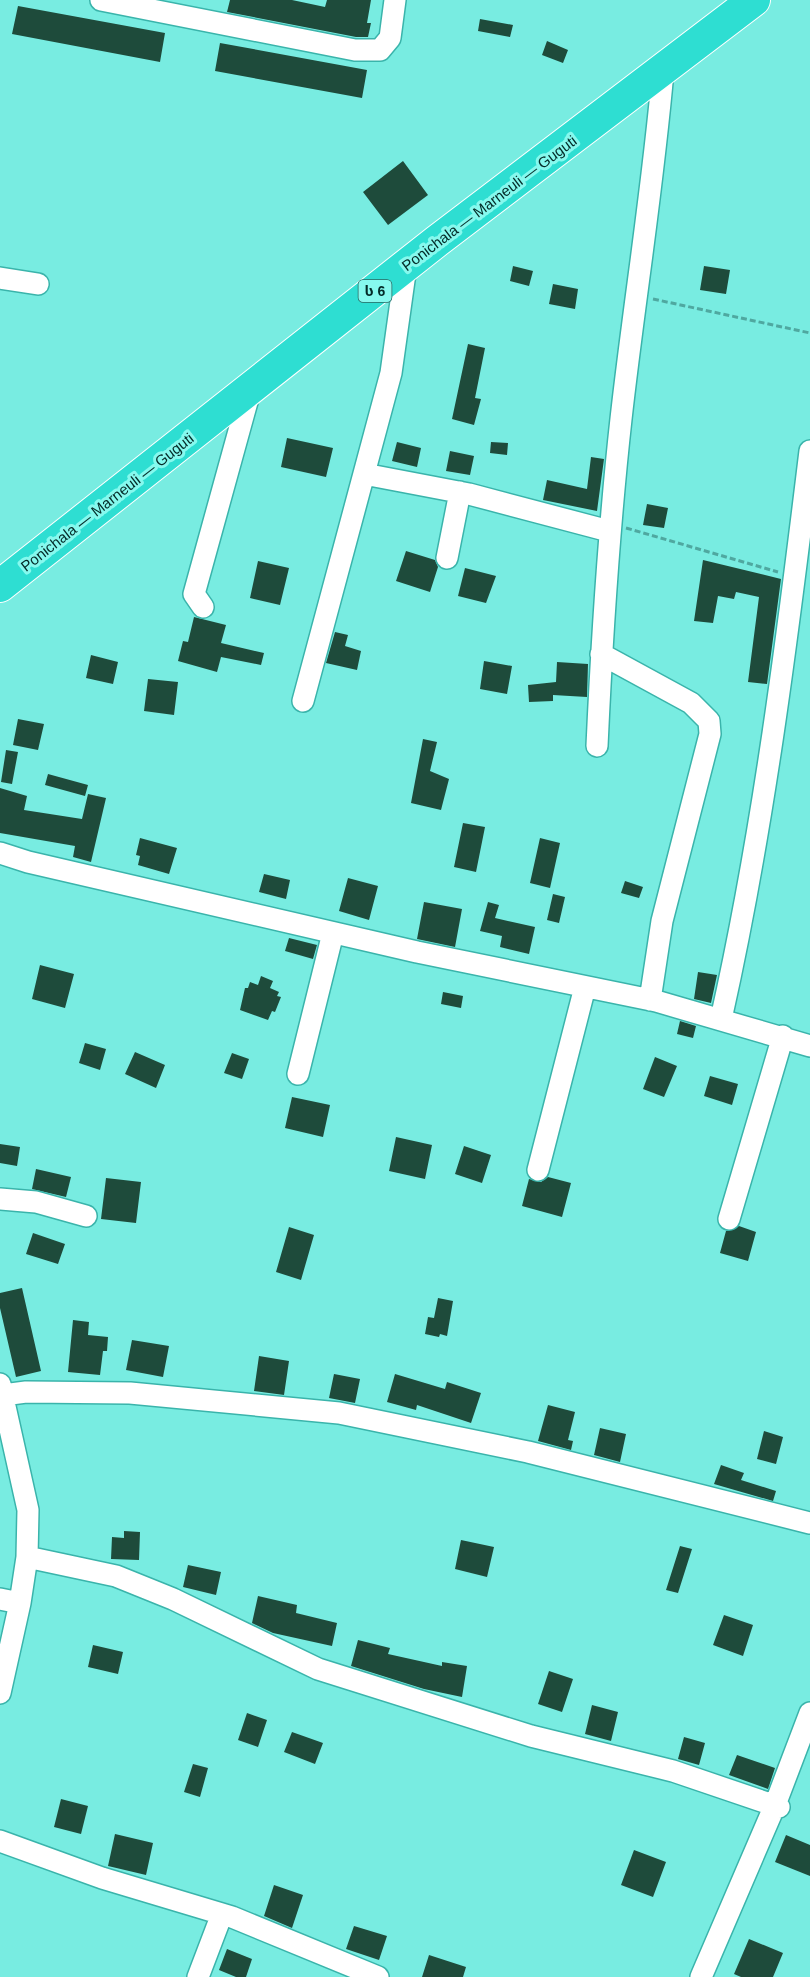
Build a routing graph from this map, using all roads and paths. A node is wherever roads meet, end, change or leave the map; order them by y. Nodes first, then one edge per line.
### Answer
1 (101, 0) edge
2 (395, 0) edge
3 (754, 0) edge
4 (663, 71) junction
5 (406, 266) junction
6 (0, 278) edge
7 (38, 284) dead end
8 (636, 296) junction
9 (810, 333) edge
10 (250, 391) junction
11 (810, 451) edge
12 (364, 474) junction
13 (460, 492) junction
14 (610, 527) junction
15 (447, 558) dead end
16 (795, 576) junction
17 (0, 586) edge
18 (203, 607) dead end
19 (601, 654) junction
20 (303, 701) dead end
21 (597, 746) dead end
22 (0, 854) edge
23 (333, 933) junction
24 (585, 987) junction
25 (650, 1000) junction
26 (721, 1019) junction
27 (783, 1036) junction
28 (810, 1046) edge
29 (298, 1074) dead end
30 (538, 1170) dead end
31 (0, 1198) edge
32 (86, 1216) dead end
33 (729, 1219) dead end
34 (2, 1389) edge
35 (810, 1523) edge
36 (27, 1557) junction
37 (10, 1601) edge
38 (0, 1693) edge
39 (810, 1713) edge
40 (777, 1806) junction
41 (0, 1841) edge
42 (222, 1914) junction
43 (198, 1977) edge
44 (378, 1977) edge
45 (701, 1977) edge

1 - 2 street
3 - 4 highway, Ponichala — Marneuli — Guguti / ს 6
4 - 5 highway, Ponichala — Marneuli — Guguti / ს 6
4 - 8 street
5 - 10 highway, Ponichala — Marneuli — Guguti / ს 6
5 - 12 street
6 - 7 street
8 - 9 path
8 - 14 street
10 - 17 highway, Ponichala — Marneuli — Guguti / ს 6
10 - 18 street
11 - 16 street
12 - 13 street
12 - 20 street
13 - 14 street
13 - 15 street
14 - 16 path
14 - 19 street
16 - 26 street
19 - 21 street
19 - 25 street
22 - 23 street
23 - 24 street
23 - 29 street
24 - 25 street
24 - 30 street
25 - 26 street
26 - 27 street
27 - 28 street
27 - 33 street
31 - 32 street
34 - 35 street
34 - 36 street
36 - 37 street
36 - 40 street
37 - 38 street
39 - 40 street
40 - 45 street
41 - 42 street
42 - 43 street
42 - 44 street

